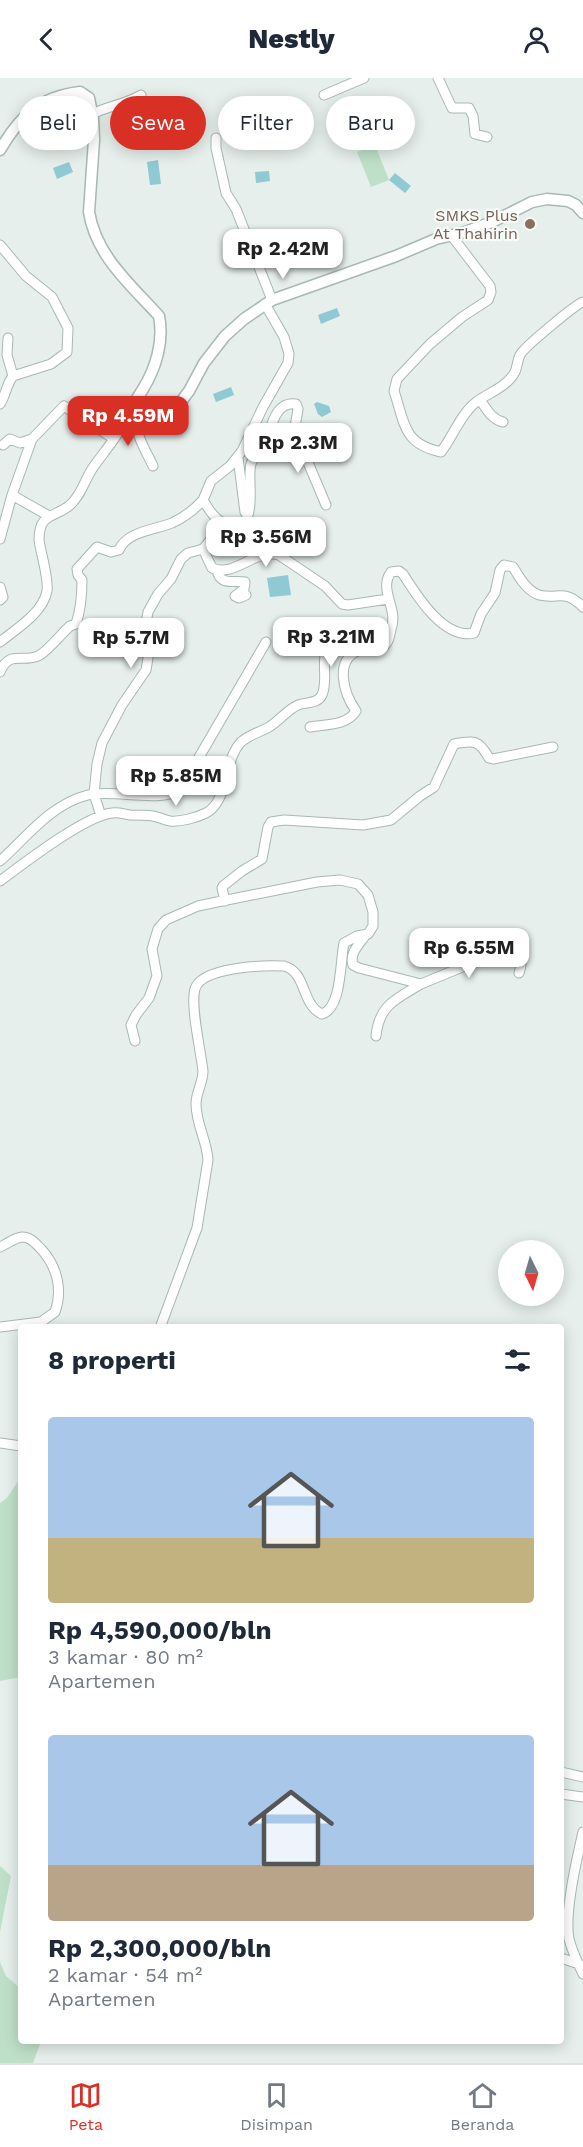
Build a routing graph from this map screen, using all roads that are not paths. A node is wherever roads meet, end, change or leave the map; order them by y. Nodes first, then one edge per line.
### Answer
1 (364, 78) edge
2 (438, 78) edge
3 (141, 95) dead end
4 (324, 95) dead end
5 (60, 96) edge
6 (86, 96) edge
7 (98, 111) edge
8 (18, 123) edge
9 (487, 137) dead end
10 (216, 138) dead end
11 (0, 150) edge
12 (93, 150) edge
13 (583, 213) edge
14 (451, 235) junction
15 (0, 245) edge
16 (269, 302) junction
17 (583, 302) edge
18 (8, 338) dead end
19 (12, 376) junction
20 (3, 384) edge
21 (480, 400) junction
22 (0, 404) edge
23 (133, 417) junction
24 (503, 422) dead end
25 (32, 439) junction
26 (114, 439) junction
27 (3, 445) dead end
28 (238, 458) junction
29 (153, 466) dead end
30 (12, 495) junction
31 (203, 500) junction
32 (326, 505) dead end
33 (49, 516) junction
34 (246, 519) junction
35 (224, 523) junction
36 (0, 539) edge
37 (203, 549) junction
38 (217, 570) junction
39 (0, 587) edge
40 (246, 595) dead end
41 (388, 599) junction
42 (0, 600) edge
43 (583, 606) edge
44 (391, 629) junction
45 (0, 642) edge
46 (266, 642) dead end
47 (0, 672) edge
48 (310, 727) dead end
49 (553, 747) dead end
50 (94, 794) junction
51 (101, 816) junction
52 (0, 861) edge
53 (0, 880) edge
54 (225, 901) junction
55 (365, 936) junction
56 (519, 973) dead end
57 (421, 984) junction
58 (376, 1036) dead end
59 (135, 1041) dead end
60 (0, 1247) edge
61 (25, 1324) edge
62 (161, 1324) edge
63 (18, 1325) edge
64 (0, 1327) edge
65 (0, 1443) edge
66 (18, 1446) edge
67 (564, 1773) edge
68 (583, 1777) edge
69 (564, 1794) edge
70 (583, 1797) edge
71 (583, 1832) edge
72 (564, 1959) edge
73 (579, 1964) junction
74 (583, 1974) edge

1 - 4 street
2 - 9 street
3 - 7 street
5 - 6 street
8 - 11 street
10 - 16 street
12 - 23 street
13 - 14 street
14 - 16 street
14 - 21 street
15 - 19 street
16 - 23 street
16 - 28 street
17 - 21 street
18 - 19 street
19 - 20 street
20 - 22 street
21 - 24 street
23 - 26 street
23 - 29 street
25 - 26 street
25 - 27 street
25 - 30 street
26 - 33 street
28 - 31 street
28 - 34 street
30 - 33 street
30 - 36 street
31 - 35 street
31 - 47 street
32 - 34 street
33 - 45 street
34 - 35 street
35 - 37 street
37 - 38 street
37 - 50 street
38 - 40 street
38 - 41 street
39 - 42 street
41 - 43 street
41 - 44 street
44 - 48 street
44 - 51 street
46 - 50 street
49 - 54 street
50 - 51 street
50 - 52 street
51 - 53 street
54 - 55 street
54 - 59 street
55 - 57 street
55 - 62 street
56 - 57 street
57 - 58 street
60 - 61 street
63 - 64 street
65 - 66 street
67 - 68 street
69 - 70 street
71 - 73 street
72 - 73 street
73 - 74 street

